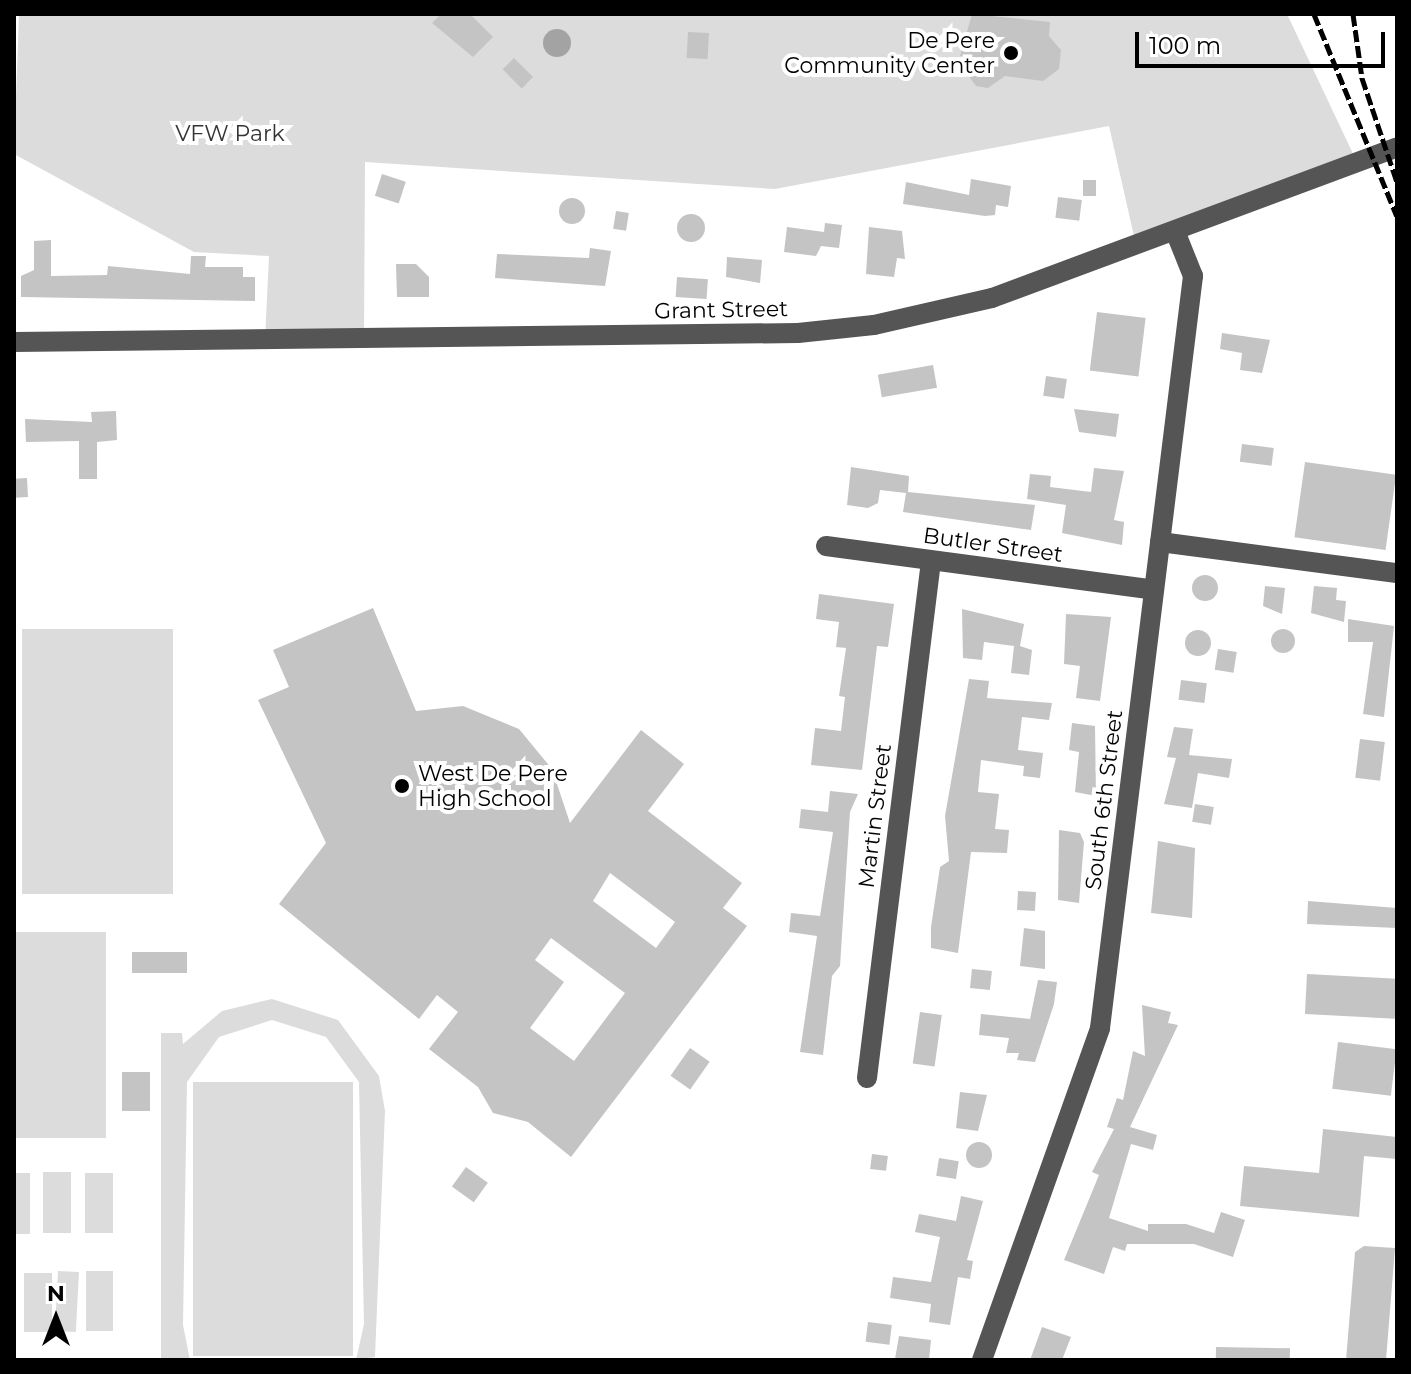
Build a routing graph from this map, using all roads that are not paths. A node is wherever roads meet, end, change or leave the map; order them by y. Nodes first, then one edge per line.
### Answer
1 (1397, 147) edge
2 (1175, 231) junction
3 (14, 342) edge
4 (1160, 542) junction
5 (826, 546) dead end
6 (931, 561) junction
7 (1397, 573) edge
8 (1154, 590) junction
9 (867, 1078) dead end
10 (982, 1360) edge

1 - 2 street, Grant Street
2 - 3 street, Grant Street
2 - 4 street, South 6th Street
4 - 7 street
4 - 8 street, South 6th Street
5 - 6 street, Butler Street
6 - 8 street, Butler Street
6 - 9 street, Martin Street
8 - 10 street, South 6th Street

